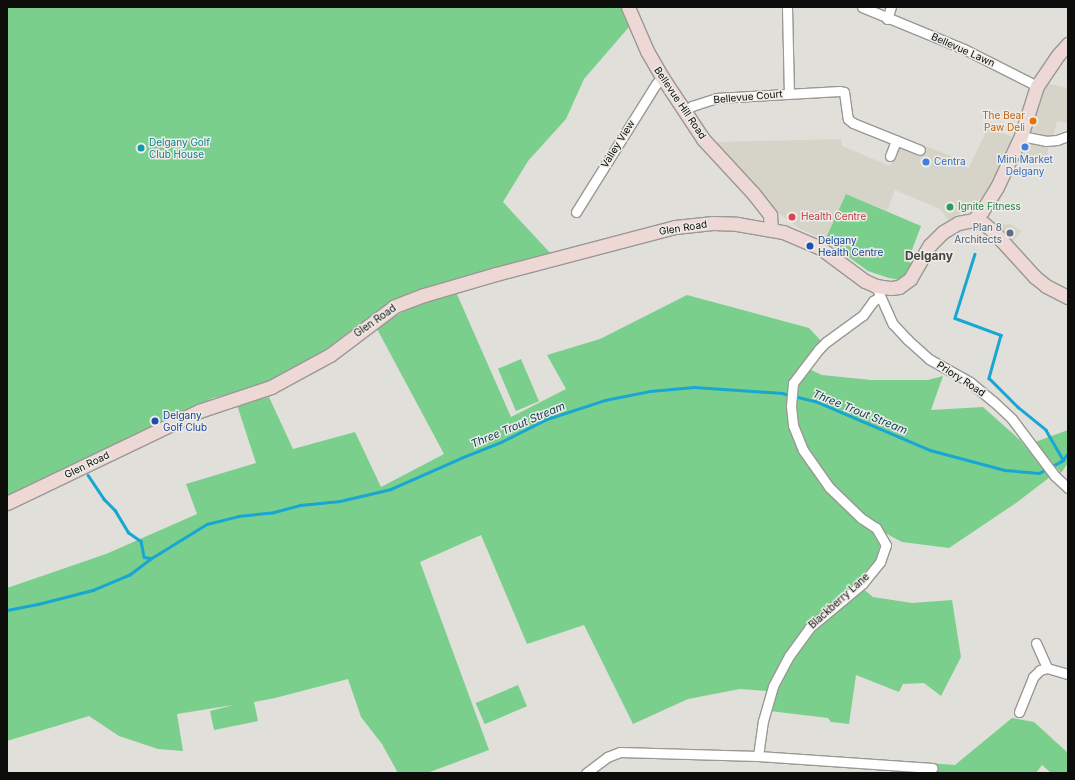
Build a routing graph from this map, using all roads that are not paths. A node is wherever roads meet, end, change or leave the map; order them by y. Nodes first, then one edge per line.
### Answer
1 (628, 7) edge
2 (787, 7) edge
3 (862, 7) edge
4 (891, 7) edge
5 (888, 19) junction
6 (1068, 44) edge
7 (662, 77) junction
8 (1037, 86) junction
9 (790, 93) junction
10 (685, 111) junction
11 (1021, 136) junction
12 (1068, 136) edge
13 (896, 140) junction
14 (920, 150) dead end
15 (890, 156) dead end
16 (576, 212) dead end
17 (973, 220) junction
18 (771, 229) junction
19 (878, 291) junction
20 (1068, 297) edge
21 (1068, 488) edge
22 (7, 503) edge
23 (1036, 643) dead end
24 (1047, 668) junction
25 (1068, 674) edge
26 (1019, 712) dead end
27 (758, 756) junction
28 (933, 768) dead end
29 (586, 773) edge

1 - 7 main road, Bellevue Hill Road
2 - 9 street, Bellevue Court
3 - 5 street, Bellevue Lawn
4 - 5 street
5 - 8 street, Bellevue Lawn
6 - 8 main road
7 - 10 main road, Bellevue Hill Road
7 - 16 street, Valley View
8 - 11 main road
9 - 10 street, Bellevue Court
9 - 13 street, Bellevue Court
10 - 18 main road, Bellevue Hill Road
11 - 12 street
11 - 17 main road
13 - 14 street
13 - 15 street
17 - 19 main road
17 - 20 main road
18 - 19 main road, Glen Road
18 - 22 main road, Glen Road
19 - 21 street, Priory Road
19 - 27 street, Blackberry Lane
23 - 24 street
24 - 25 street
24 - 26 street
27 - 28 street
27 - 29 street

